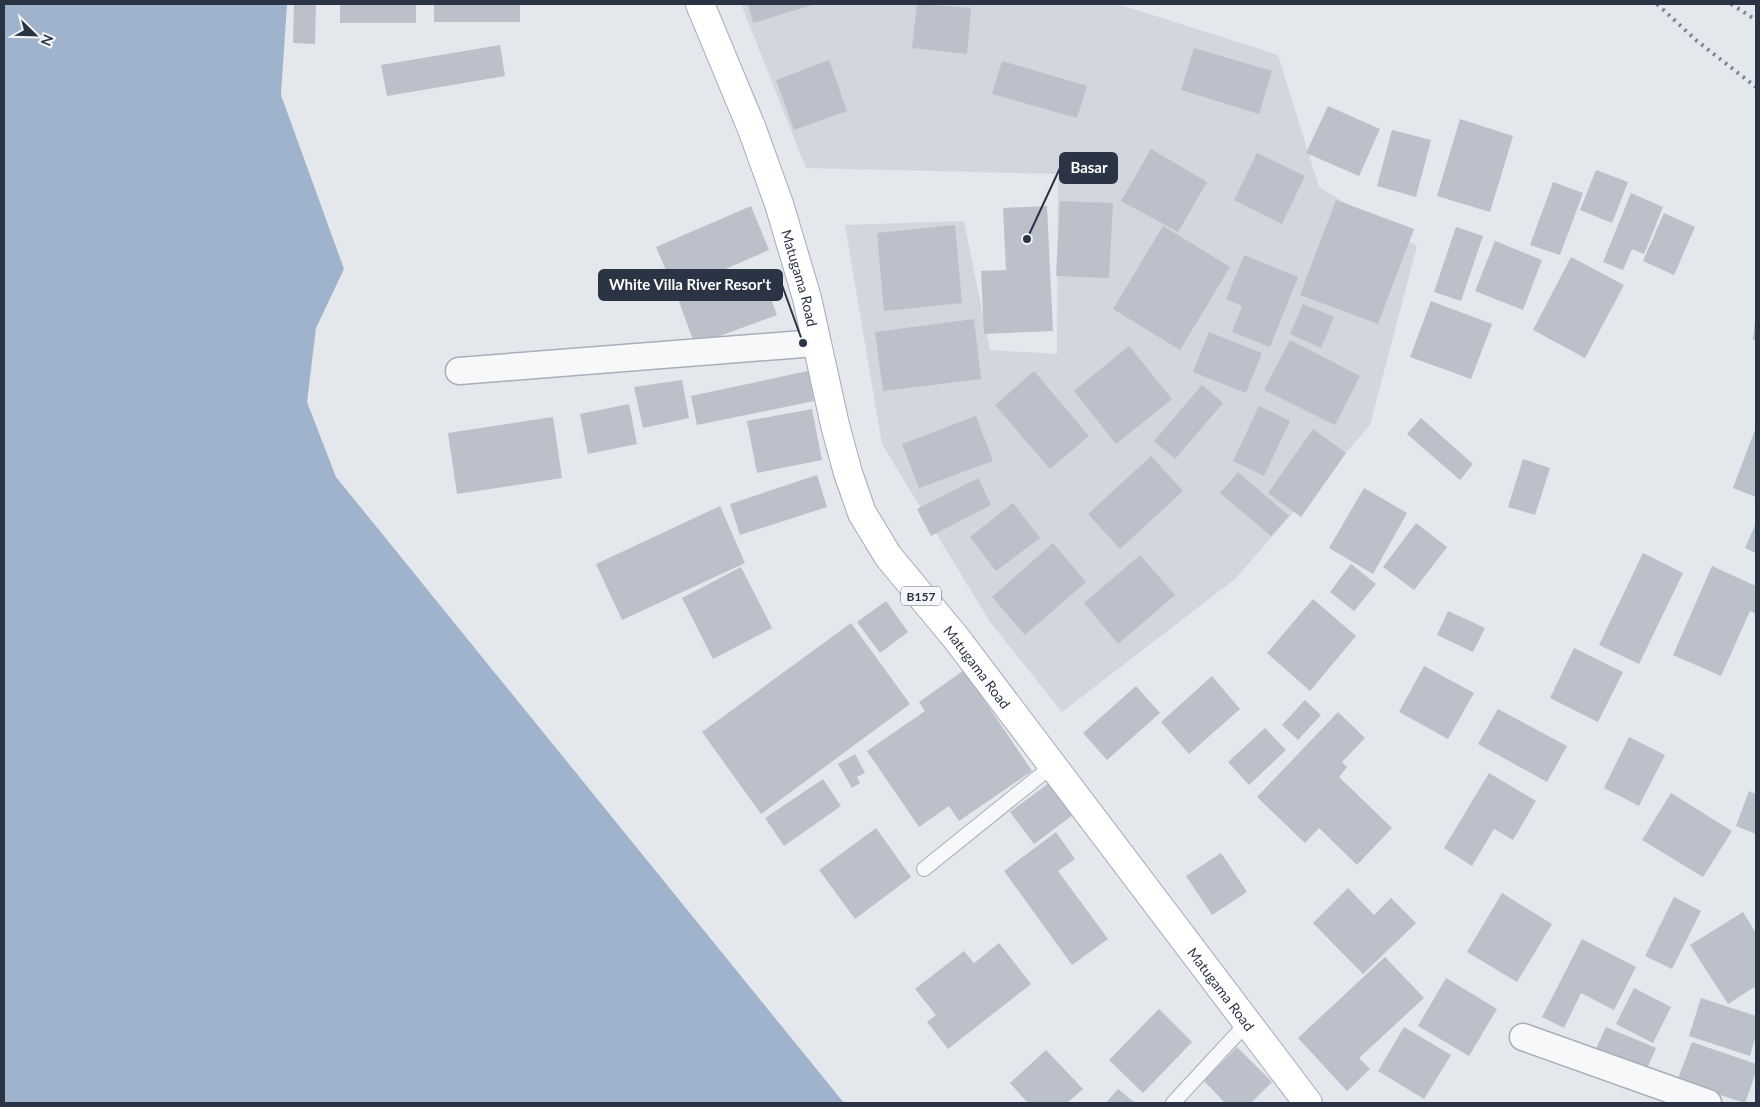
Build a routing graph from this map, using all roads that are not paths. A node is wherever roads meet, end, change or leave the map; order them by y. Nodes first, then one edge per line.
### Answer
1 (700, 4) edge
2 (816, 343) junction
3 (459, 371) dead end
4 (1052, 766) junction
5 (924, 869) dead end
6 (1247, 1023) junction
7 (1524, 1037) dead end
8 (1173, 1103) edge
9 (1308, 1103) edge
10 (1708, 1103) edge

1 - 2 main road, Matugama Road / B157
2 - 3 street
2 - 4 main road, Matugama Road / B157
4 - 5 lane
4 - 6 main road, Matugama Road / B157
6 - 8 lane
6 - 9 main road, Matugama Road / B157
7 - 10 street

